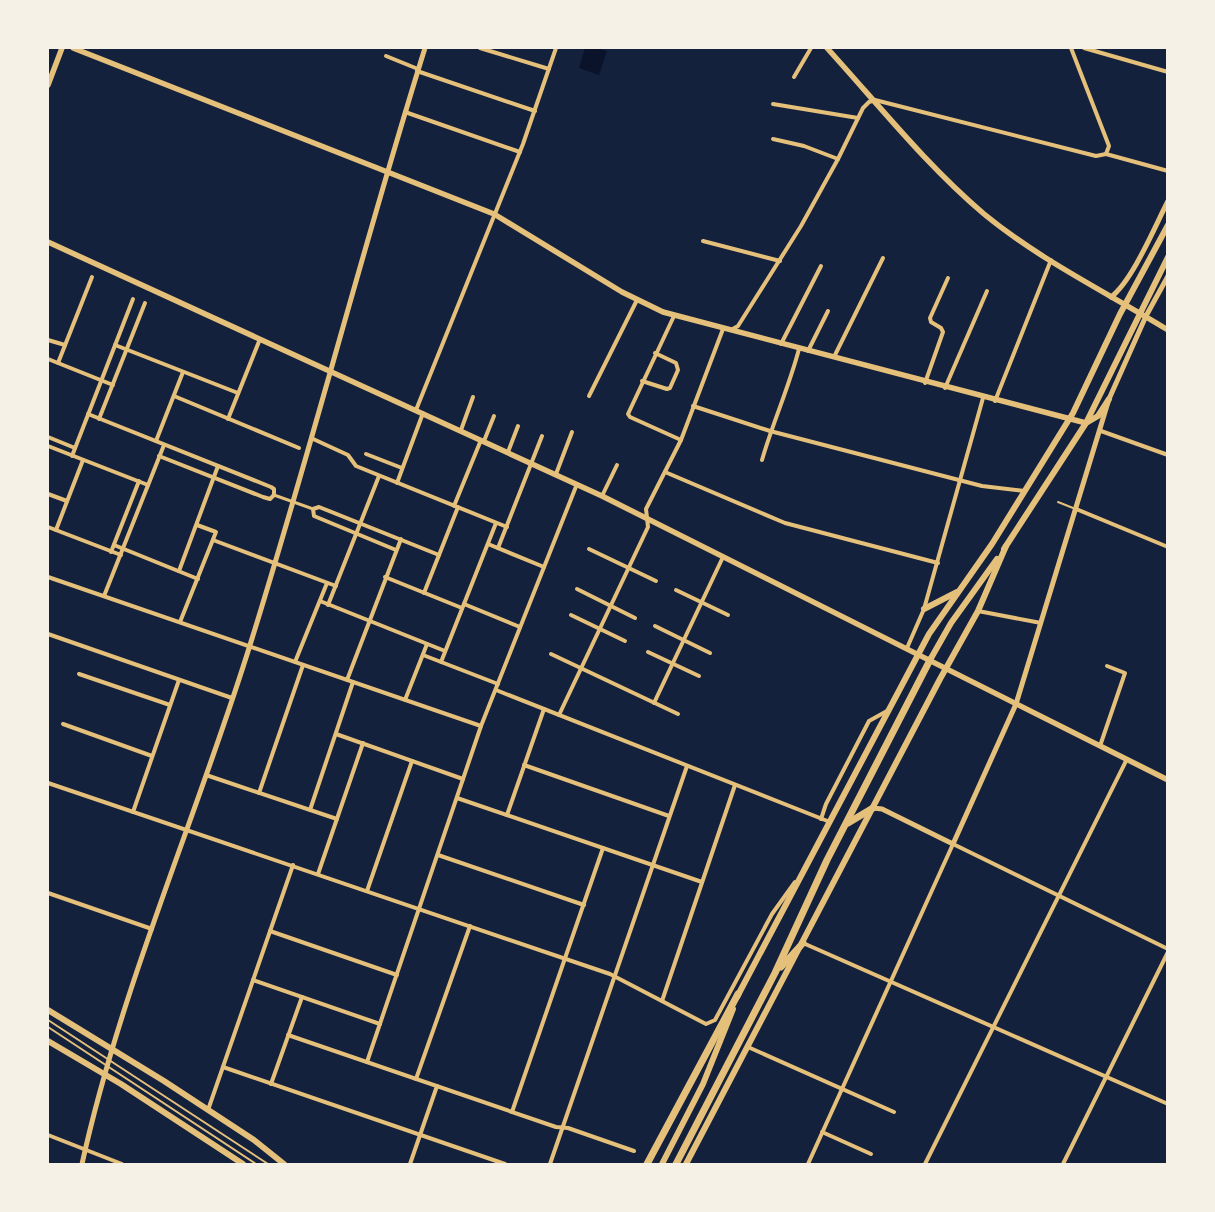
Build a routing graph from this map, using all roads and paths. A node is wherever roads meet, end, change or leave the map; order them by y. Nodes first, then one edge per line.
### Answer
1 (62, 48) edge
2 (72, 48) edge
3 (425, 48) edge
4 (480, 48) edge
5 (556, 48) edge
6 (811, 48) edge
7 (827, 48) edge
8 (1071, 48) edge
9 (1084, 48) edge
10 (386, 56) dead end
11 (418, 70) junction
12 (549, 70) junction
13 (1168, 72) edge
14 (794, 77) dead end
15 (48, 85) edge
16 (875, 100) junction
17 (773, 104) dead end
18 (535, 111) junction
19 (404, 112) junction
20 (858, 118) junction
21 (773, 139) dead end
22 (520, 152) junction
23 (1106, 154) junction
24 (838, 159) junction
25 (387, 171) junction
26 (1168, 171) edge
27 (1168, 201) edge
28 (494, 214) junction
29 (1168, 225) edge
30 (704, 241) dead end
31 (48, 242) edge
32 (1168, 257) edge
33 (883, 258) dead end
34 (1051, 260) junction
35 (780, 261) junction
36 (821, 266) dead end
37 (1168, 276) edge
38 (92, 277) dead end
39 (948, 278) dead end
40 (987, 291) dead end
41 (1111, 296) junction
42 (133, 298) dead end
43 (637, 300) junction
44 (145, 303) dead end
45 (1125, 304) junction
46 (131, 305) junction
47 (142, 310) junction
48 (828, 310) dead end
49 (1139, 312) junction
50 (674, 316) junction
51 (1146, 316) junction
52 (725, 330) junction
53 (1168, 330) edge
54 (260, 339) junction
55 (48, 340) edge
56 (115, 344) junction
57 (780, 344) junction
58 (65, 345) junction
59 (127, 349) junction
60 (799, 349) junction
61 (808, 352) junction
62 (655, 353) junction
63 (833, 358) junction
64 (48, 359) edge
65 (58, 363) junction
66 (329, 370) junction
67 (183, 372) junction
68 (101, 380) junction
69 (642, 381) junction
70 (925, 383) junction
71 (113, 385) junction
72 (945, 388) junction
73 (238, 393) junction
74 (174, 396) junction
75 (589, 396) dead end
76 (473, 397) dead end
77 (983, 398) junction
78 (1109, 399) junction
79 (995, 401) junction
80 (693, 406) junction
81 (416, 410) junction
82 (423, 413) junction
83 (88, 414) junction
84 (494, 416) dead end
85 (99, 419) junction
86 (228, 419) junction
87 (1070, 420) junction
88 (1086, 424) junction
89 (518, 426) dead end
90 (461, 430) junction
91 (770, 431) junction
92 (1101, 431) junction
93 (572, 432) dead end
94 (542, 436) dead end
95 (48, 437) edge
96 (310, 438) junction
97 (483, 440) junction
98 (681, 440) junction
99 (156, 441) junction
100 (164, 445) junction
101 (48, 446) edge
102 (75, 448) junction
103 (299, 448) dead end
104 (508, 452) junction
105 (366, 454) dead end
106 (1168, 455) edge
107 (72, 456) junction
108 (159, 456) junction
109 (83, 460) junction
110 (762, 460) dead end
111 (532, 463) junction
112 (617, 464) dead end
113 (218, 466) junction
114 (402, 468) junction
115 (665, 472) junction
116 (556, 474) junction
117 (379, 476) junction
118 (215, 478) junction
119 (960, 480) junction
120 (139, 481) junction
121 (396, 483) junction
122 (148, 484) junction
123 (576, 484) junction
124 (1027, 491) junction
125 (48, 494) edge
126 (276, 496) junction
127 (602, 496) junction
128 (67, 502) junction
129 (1058, 502) dead end
130 (456, 507) junction
131 (313, 509) junction
132 (1076, 509) junction
133 (647, 519) junction
134 (360, 523) junction
135 (496, 523) junction
136 (197, 525) junction
137 (48, 527) edge
138 (507, 527) junction
139 (56, 530) junction
140 (356, 533) junction
141 (400, 539) junction
142 (213, 540) junction
143 (488, 544) junction
144 (114, 545) junction
145 (1006, 546) junction
146 (1168, 547) edge
147 (498, 548) junction
148 (123, 549) junction
149 (589, 549) dead end
150 (396, 550) junction
151 (111, 552) junction
152 (120, 555) junction
153 (439, 555) junction
154 (723, 557) junction
155 (274, 563) junction
156 (938, 563) junction
157 (544, 567) junction
158 (629, 568) junction
159 (179, 571) junction
160 (48, 577) edge
161 (385, 577) junction
162 (198, 579) junction
163 (656, 581) dead end
164 (327, 583) junction
165 (336, 586) junction
166 (577, 589) dead end
167 (676, 590) dead end
168 (960, 590) junction
169 (424, 593) junction
170 (104, 596) junction
171 (320, 602) junction
172 (702, 602) junction
173 (328, 605) junction
174 (463, 606) junction
175 (611, 606) junction
176 (924, 609) junction
177 (978, 611) junction
178 (571, 614) dead end
179 (728, 615) dead end
180 (635, 618) dead end
181 (368, 620) junction
182 (180, 622) junction
183 (1041, 623) junction
184 (655, 626) dead end
185 (520, 627) junction
186 (600, 629) junction
187 (48, 634) edge
188 (684, 640) junction
189 (625, 641) dead end
190 (427, 644) junction
191 (250, 646) junction
192 (907, 648) junction
193 (445, 651) junction
194 (648, 652) dead end
195 (710, 653) dead end
196 (551, 654) dead end
197 (918, 654) junction
198 (423, 655) junction
199 (930, 660) junction
200 (295, 662) junction
201 (441, 662) junction
202 (303, 664) junction
203 (673, 664) junction
204 (1107, 666) dead end
205 (581, 669) junction
206 (946, 669) junction
207 (79, 674) dead end
208 (699, 676) dead end
209 (179, 680) junction
210 (347, 680) junction
211 (354, 682) junction
212 (498, 684) junction
213 (496, 690) junction
214 (232, 698) junction
215 (405, 700) junction
216 (654, 703) junction
217 (1016, 704) junction
218 (170, 705) junction
219 (544, 709) junction
220 (889, 710) junction
221 (678, 714) dead end
222 (559, 715) junction
223 (63, 724) dead end
224 (481, 726) junction
225 (336, 734) junction
226 (363, 744) junction
227 (1100, 746) junction
228 (152, 756) junction
229 (1127, 760) junction
230 (412, 761) junction
231 (524, 765) junction
232 (687, 766) junction
233 (206, 775) junction
234 (463, 779) junction
235 (1168, 780) edge
236 (48, 782) edge
237 (735, 785) junction
238 (259, 793) junction
239 (457, 798) junction
240 (873, 808) junction
241 (310, 810) junction
242 (133, 812) junction
243 (507, 816) junction
244 (670, 816) junction
245 (337, 819) junction
246 (821, 819) junction
247 (830, 822) junction
248 (846, 825) junction
249 (187, 829) junction
250 (952, 844) junction
251 (603, 848) junction
252 (438, 855) junction
253 (293, 865) junction
254 (653, 865) junction
255 (806, 868) junction
256 (318, 874) junction
257 (702, 882) junction
258 (367, 890) junction
259 (48, 893) edge
260 (1058, 896) junction
261 (584, 905) junction
262 (420, 909) junction
263 (470, 926) junction
264 (152, 929) junction
265 (270, 931) junction
266 (802, 943) junction
267 (1168, 951) edge
268 (565, 958) junction
269 (775, 973) junction
270 (398, 975) junction
271 (615, 976) junction
272 (253, 980) junction
273 (890, 980) junction
274 (738, 994) junction
275 (302, 997) junction
276 (662, 1001) junction
277 (48, 1010) edge
278 (48, 1020) edge
279 (380, 1024) junction
280 (48, 1027) edge
281 (993, 1027) junction
282 (288, 1035) junction
283 (48, 1041) edge
284 (748, 1047) junction
285 (111, 1050) junction
286 (108, 1062) junction
287 (367, 1062) junction
288 (223, 1067) junction
289 (104, 1075) junction
290 (1105, 1078) junction
291 (416, 1079) junction
292 (271, 1084) junction
293 (437, 1086) junction
294 (841, 1090) junction
295 (1168, 1104) edge
296 (208, 1110) junction
297 (512, 1112) junction
298 (894, 1112) dead end
299 (563, 1128) junction
300 (822, 1132) junction
301 (48, 1135) edge
302 (420, 1135) junction
303 (85, 1150) junction
304 (634, 1151) dead end
305 (871, 1154) dead end
306 (234, 1162) edge
307 (82, 1164) edge
308 (122, 1164) edge
309 (243, 1164) edge
310 (256, 1164) edge
311 (268, 1164) edge
312 (284, 1164) edge
313 (410, 1164) edge
314 (505, 1164) edge
315 (550, 1164) edge
316 (647, 1164) edge
317 (662, 1164) edge
318 (676, 1164) edge
319 (686, 1164) edge
320 (808, 1164) edge
321 (925, 1164) edge
322 (1063, 1164) edge

1 - 15 main road
2 - 25 main road
3 - 11 street
4 - 12 street
5 - 12 street
6 - 14 street
7 - 16 main road
8 - 23 street
9 - 13 street
10 - 11 street
11 - 18 street
11 - 19 street
12 - 18 street
16 - 20 street
16 - 23 street
16 - 34 main road
17 - 20 street
18 - 22 street
19 - 22 street
19 - 25 street
20 - 24 street
21 - 24 street
22 - 28 street
23 - 26 street
24 - 35 street
25 - 28 main road
25 - 66 street
27 - 41 street
28 - 43 main road
28 - 81 street
29 - 45 main road
30 - 35 street
31 - 54 main road
32 - 49 main road
33 - 63 street
34 - 41 main road
34 - 79 street
35 - 52 street
36 - 57 street
37 - 51 street
38 - 58 street
39 - 70 street
40 - 72 street
41 - 45 main road
42 - 46 street
43 - 50 main road
43 - 75 street
44 - 47 street
45 - 49 main road
45 - 87 main road
46 - 47 street
46 - 56 street
47 - 59 street
48 - 61 street
49 - 51 main road
49 - 88 main road
50 - 52 main road
50 - 62 street
51 - 53 main road
51 - 78 street
52 - 57 main road
52 - 80 street
54 - 66 main road
54 - 73 street
55 - 58 street
56 - 59 street
56 - 68 street
57 - 60 main road
58 - 65 street
59 - 67 street
59 - 71 street
60 - 61 main road
60 - 91 street
61 - 63 main road
62 - 69 street
62 - 69 street
63 - 70 main road
64 - 65 street
65 - 68 street
66 - 81 main road
66 - 96 street
67 - 73 street
67 - 74 street
68 - 71 street
68 - 83 street
69 - 98 street
70 - 72 main road
71 - 85 street
72 - 77 main road
73 - 86 street
74 - 86 street
74 - 99 street
76 - 90 street
77 - 79 main road
77 - 119 street
78 - 88 main road
78 - 92 street
79 - 87 main road
80 - 91 street
80 - 98 street
81 - 82 main road
82 - 90 main road
82 - 114 street
83 - 85 street
83 - 102 street
84 - 97 street
85 - 99 street
86 - 103 street
87 - 88 main road
87 - 124 main road
88 - 145 main road
89 - 104 street
90 - 97 main road
91 - 110 street
91 - 119 street
92 - 106 street
92 - 132 street
93 - 116 street
94 - 111 street
95 - 102 street
96 - 117 street
96 - 155 street
97 - 104 main road
97 - 130 street
98 - 115 street
99 - 100 street
100 - 108 street
100 - 113 street
101 - 107 street
102 - 107 street
104 - 111 main road
105 - 114 street
107 - 109 street
108 - 118 street
108 - 122 street
109 - 120 street
109 - 128 street
111 - 116 main road
111 - 138 street
112 - 127 street
113 - 118 street
113 - 126 street
114 - 121 street
115 - 133 street
115 - 156 street
116 - 123 main road
117 - 121 street
117 - 134 street
118 - 126 street
118 - 136 street
119 - 124 street
119 - 156 street
120 - 122 street
120 - 144 street
121 - 130 street
122 - 148 street
123 - 127 main road
123 - 157 street
124 - 168 main road
125 - 128 street
126 - 131 street
127 - 133 main road
128 - 139 street
129 - 132 lane
130 - 135 street
130 - 153 street
131 - 134 street
131 - 140 street
132 - 146 street
132 - 183 street
133 - 154 main road
133 - 158 street
134 - 140 street
134 - 141 street
135 - 138 street
135 - 143 street
136 - 142 street
136 - 159 street
137 - 139 street
138 - 147 street
139 - 151 street
140 - 150 street
140 - 165 street
141 - 150 street
141 - 153 street
142 - 155 street
142 - 162 street
143 - 147 street
143 - 174 street
144 - 148 street
144 - 151 street
145 - 177 main road
145 - 199 main road
147 - 157 street
148 - 152 street
148 - 159 street
149 - 158 street
150 - 161 street
151 - 152 street
152 - 170 street
153 - 169 street
154 - 172 street
154 - 192 main road
155 - 164 street
155 - 191 street
156 - 176 street
157 - 185 street
158 - 163 street
158 - 175 street
159 - 162 street
160 - 170 street
161 - 169 street
161 - 181 street
162 - 182 street
164 - 165 street
164 - 171 street
165 - 173 street
166 - 175 street
167 - 172 street
168 - 176 main road
168 - 197 main road
169 - 174 street
170 - 182 street
171 - 173 street
171 - 200 street
172 - 179 street
172 - 188 street
173 - 181 street
174 - 185 street
174 - 193 street
175 - 180 street
175 - 186 street
176 - 192 street
177 - 183 street
177 - 206 main road
178 - 186 street
181 - 190 street
181 - 210 street
182 - 191 street
183 - 217 street
184 - 188 street
185 - 212 street
186 - 189 street
186 - 205 street
187 - 209 street
188 - 195 street
188 - 203 street
190 - 193 street
190 - 198 street
191 - 200 street
191 - 214 street
192 - 197 main road
193 - 201 street
194 - 203 street
196 - 205 street
197 - 199 main road
197 - 220 main road
198 - 201 street
198 - 215 street
199 - 206 main road
199 - 248 highway
200 - 202 street
201 - 212 street
202 - 210 street
202 - 238 street
203 - 208 street
203 - 216 street
204 - 227 street
205 - 216 street
205 - 222 street
206 - 217 main road
206 - 240 main road
207 - 218 street
209 - 214 street
209 - 218 street
210 - 211 street
211 - 215 street
211 - 225 street
212 - 213 street
213 - 219 street
213 - 224 street
214 - 233 street
215 - 224 street
216 - 221 street
217 - 227 main road
217 - 250 street
218 - 228 street
219 - 222 street
219 - 231 street
220 - 246 street
220 - 247 main road
222 - 232 street
223 - 228 street
224 - 234 street
225 - 226 street
225 - 241 street
226 - 230 street
226 - 245 street
227 - 229 main road
228 - 242 street
229 - 235 main road
229 - 260 street
230 - 234 street
230 - 258 street
231 - 243 street
231 - 244 street
232 - 237 street
232 - 244 street
233 - 238 street
233 - 249 street
234 - 239 street
236 - 242 street
237 - 246 street
237 - 257 street
238 - 241 street
239 - 243 street
239 - 252 street
240 - 248 highway
240 - 250 street
240 - 266 main road
241 - 245 street
242 - 249 street
243 - 251 street
244 - 254 street
245 - 256 street
246 - 247 street
247 - 255 main road
248 - 269 highway
249 - 253 street
249 - 264 street
250 - 260 street
250 - 273 street
251 - 254 street
251 - 261 street
252 - 261 street
252 - 262 street
253 - 256 street
253 - 265 street
254 - 257 street
254 - 271 street
255 - 274 main road
255 - 276 street
256 - 258 street
257 - 276 street
258 - 262 street
259 - 264 street
260 - 267 street
260 - 281 street
261 - 268 street
262 - 263 street
262 - 270 street
263 - 268 street
263 - 291 street
264 - 285 street
265 - 270 street
265 - 272 street
266 - 269 highway
266 - 273 street
266 - 284 main road
267 - 290 street
268 - 271 street
268 - 297 street
269 - 318 highway
270 - 279 street
271 - 276 street
271 - 299 street
272 - 275 street
272 - 288 street
273 - 281 street
273 - 294 street
274 - 316 highway
274 - 317 main road
275 - 279 street
275 - 282 street
277 - 285 main road
278 - 286 lane
279 - 287 street
280 - 286 lane
281 - 290 street
281 - 321 street
282 - 287 street
282 - 292 street
283 - 289 main road
284 - 294 street
284 - 319 main road
285 - 286 street
285 - 296 main road
286 - 289 street
286 - 310 lane
286 - 311 lane
287 - 291 street
288 - 292 street
288 - 296 street
289 - 303 street
289 - 306 main road
290 - 295 street
290 - 322 street
291 - 293 street
292 - 302 street
293 - 297 street
293 - 302 street
294 - 298 street
294 - 300 street
296 - 312 main road
297 - 299 street
299 - 304 street
299 - 315 street
300 - 305 street
300 - 320 street
301 - 303 street
302 - 313 street
302 - 314 street
303 - 307 street
303 - 308 street
306 - 309 main road

